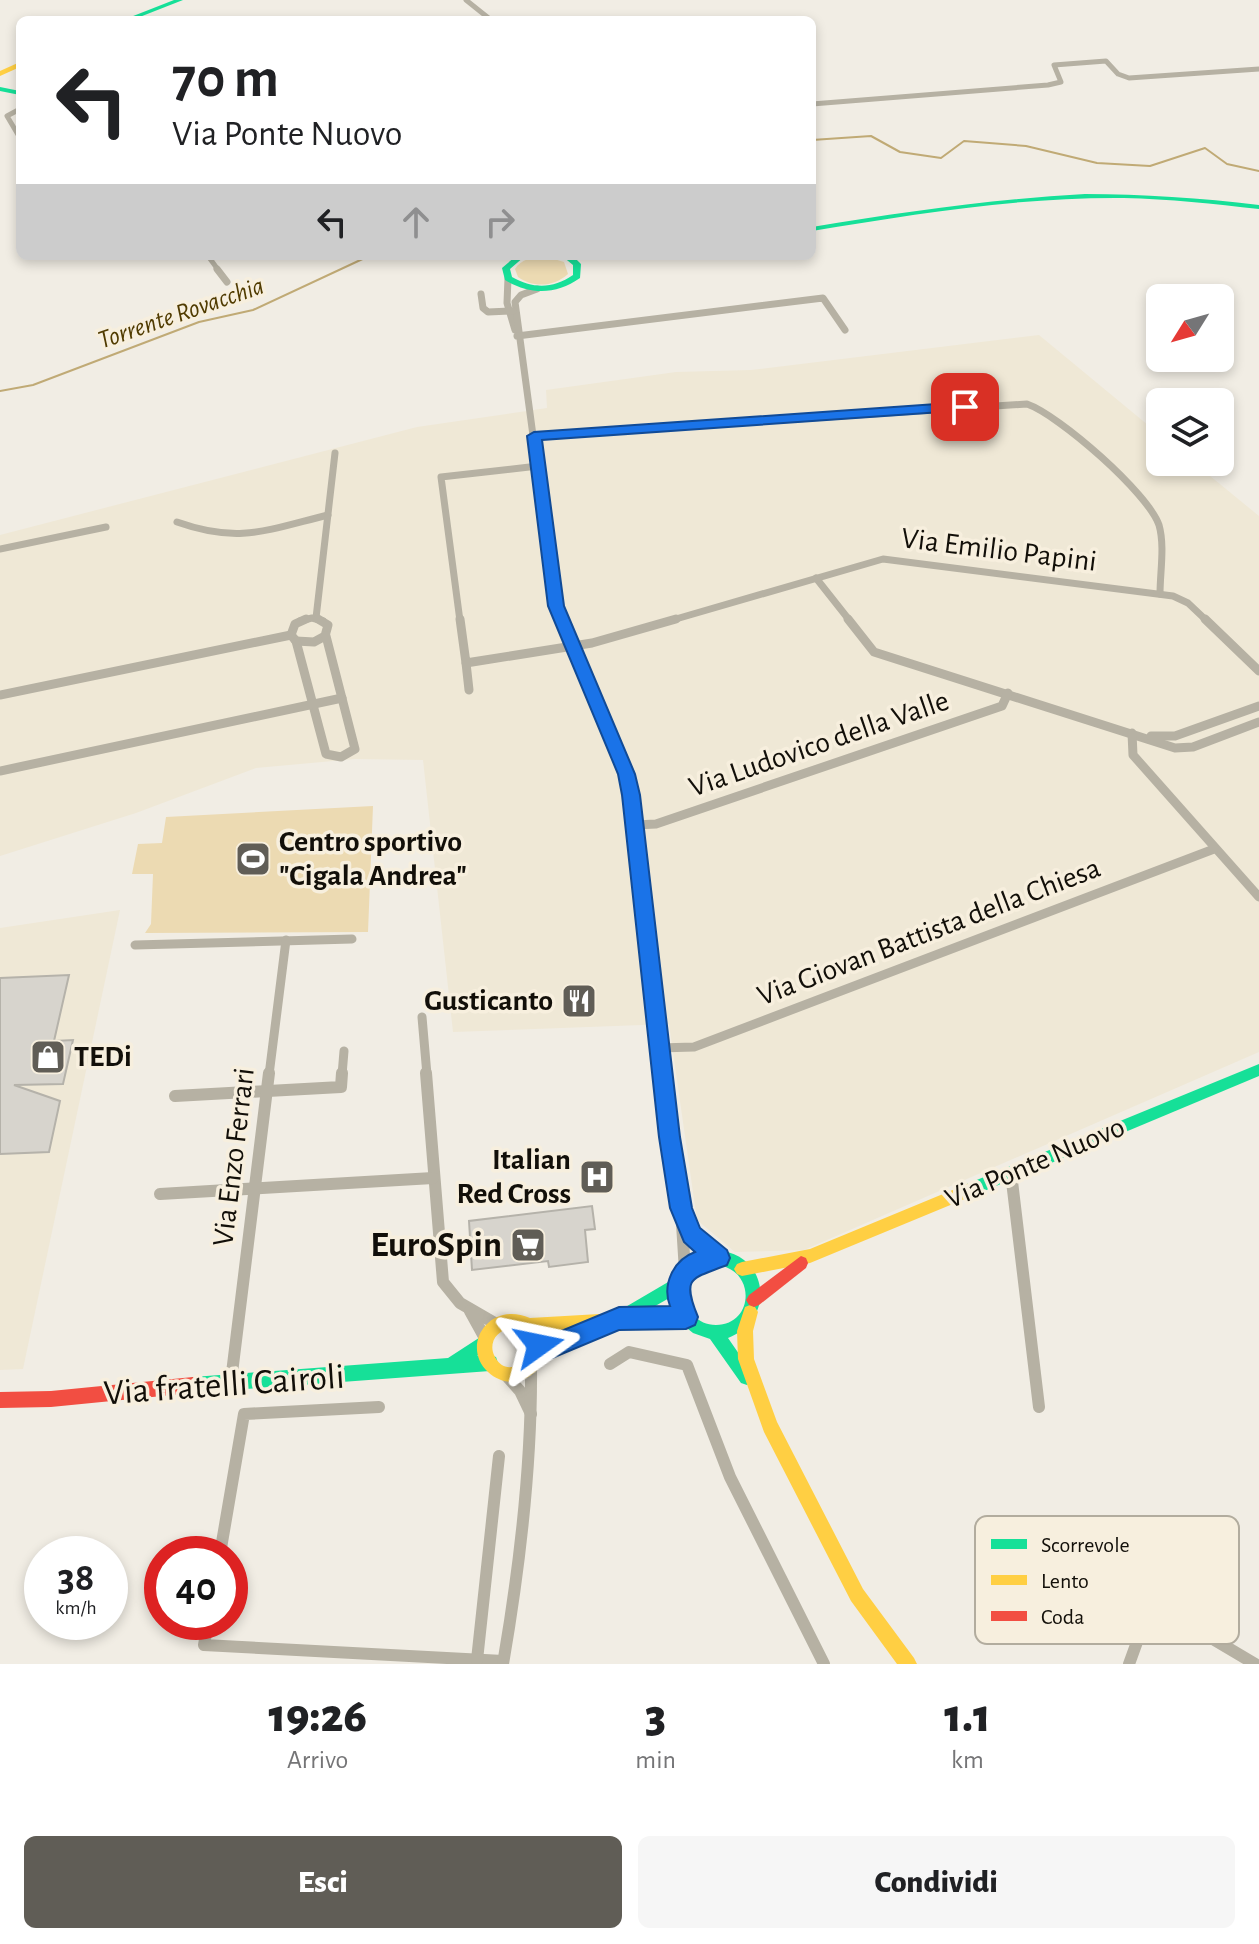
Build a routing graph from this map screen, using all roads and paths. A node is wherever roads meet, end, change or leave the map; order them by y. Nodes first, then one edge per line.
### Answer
1 (180, 0) edge
2 (466, 0) edge
3 (137, 16) edge
4 (486, 16) edge
5 (1259, 69) edge
6 (0, 83) edge
7 (11, 91) edge
8 (816, 104) edge
9 (16, 111) edge
10 (16, 131) edge
11 (1259, 207) edge
12 (816, 228) edge
13 (211, 260) edge
14 (510, 260) edge
15 (572, 260) edge
16 (619, 260) edge
17 (577, 276) junction
18 (508, 278) junction
19 (227, 282) dead end
20 (537, 289) junction
21 (481, 294) dead end
22 (513, 311) junction
23 (845, 330) dead end
24 (520, 336) junction
25 (534, 436) junction
26 (335, 453) dead end
27 (538, 466) junction
28 (328, 515) junction
29 (177, 522) dead end
30 (106, 527) dead end
31 (0, 549) edge
32 (816, 578) junction
33 (1160, 594) junction
34 (316, 618) junction
35 (326, 636) junction
36 (293, 638) junction
37 (571, 648) junction
38 (466, 663) junction
39 (1259, 671) edge
40 (469, 690) dead end
41 (1008, 693) junction
42 (0, 695) edge
43 (342, 698) junction
44 (313, 703) junction
45 (1259, 706) edge
46 (1259, 722) edge
47 (1132, 733) junction
48 (0, 771) edge
49 (635, 825) junction
50 (1214, 849) junction
51 (1259, 897) edge
52 (352, 939) dead end
53 (286, 940) junction
54 (135, 945) dead end
55 (422, 1017) dead end
56 (659, 1048) junction
57 (344, 1051) dead end
58 (1259, 1070) edge
59 (268, 1092) junction
60 (175, 1096) dead end
61 (1011, 1173) junction
62 (433, 1178) junction
63 (257, 1189) junction
64 (160, 1194) dead end
65 (681, 1208) junction
66 (810, 1256) junction
67 (719, 1258) junction
68 (742, 1269) junction
69 (685, 1271) junction
70 (679, 1284) junction
71 (752, 1306) junction
72 (470, 1311) junction
73 (686, 1317) junction
74 (615, 1320) junction
75 (498, 1325) junction
76 (530, 1326) junction
77 (713, 1331) junction
78 (486, 1341) junction
79 (538, 1352) junction
80 (490, 1363) junction
81 (610, 1364) dead end
82 (531, 1365) junction
83 (448, 1366) junction
84 (504, 1373) junction
85 (231, 1381) junction
86 (755, 1390) junction
87 (0, 1400) edge
88 (379, 1407) dead end
89 (1039, 1407) dead end
90 (532, 1417) junction
91 (499, 1456) dead end
92 (223, 1536) edge
93 (205, 1640) edge
94 (1136, 1644) edge
95 (1221, 1644) edge
96 (477, 1660) junction
97 (503, 1663) edge
98 (824, 1664) edge
99 (908, 1664) edge
100 (1129, 1664) edge
101 (1255, 1664) edge

1 - 3 street
2 - 4 street
5 - 8 street
6 - 7 street
9 - 10 street
11 - 12 street
13 - 19 street
14 - 18 street
15 - 17 street
16 - 17 street
17 - 20 street
18 - 20 street
18 - 22 street
20 - 22 street
21 - 22 street
22 - 24 street
23 - 24 street
24 - 25 street
25 - 27 street
25 - 33 street
26 - 28 street
27 - 37 street
27 - 38 street
28 - 29 street
28 - 34 street
30 - 31 street
32 - 33 street, Via Emilio Papini
32 - 37 street, Via Emilio Papini
32 - 41 street
33 - 39 street, Via Emilio Papini
34 - 35 street
34 - 36 street
35 - 36 street
35 - 43 street
36 - 42 street
36 - 44 street
37 - 38 street, Via Emilio Papini
37 - 49 street
38 - 40 street
41 - 47 street
41 - 49 street, Via Ludovico della Valle
43 - 44 street
43 - 44 street
44 - 48 street
45 - 47 street
46 - 47 street
47 - 50 street
49 - 56 street
50 - 51 street
50 - 56 street, Via Giovan Battista della Chiesa
52 - 53 street
53 - 54 street
53 - 59 street, Via Enzo Ferrari
55 - 62 street
56 - 65 street
57 - 59 street
58 - 61 street, Via Ponte Nuovo
59 - 60 street
59 - 63 street, Via Enzo Ferrari
61 - 66 street, Via Ponte Nuovo
61 - 89 street
62 - 63 street
62 - 72 street
63 - 64 street
63 - 85 street, Via Enzo Ferrari
65 - 67 street
65 - 69 street
66 - 68 street, Via Ponte Nuovo
66 - 71 street, Via Ponte Nuovo
67 - 68 street
67 - 69 street
68 - 71 street
69 - 70 street
70 - 73 street
70 - 74 street
71 - 77 street, Via Ponte Nuovo
71 - 86 street
72 - 75 street
72 - 78 street
73 - 74 street
73 - 77 street
74 - 76 street
74 - 79 street
75 - 76 street
75 - 78 street
76 - 79 street
77 - 86 street
78 - 80 street
78 - 83 street, Via fratelli Cairoli
79 - 82 street
80 - 83 street, Via fratelli Cairoli
80 - 84 street
81 - 98 street
82 - 84 street
82 - 90 street
83 - 85 street, Via fratelli Cairoli
84 - 90 street
85 - 87 street, Via fratelli Cairoli
86 - 99 street
88 - 92 street
90 - 97 street
91 - 96 street
93 - 96 street
94 - 100 street
95 - 101 street
96 - 97 street

